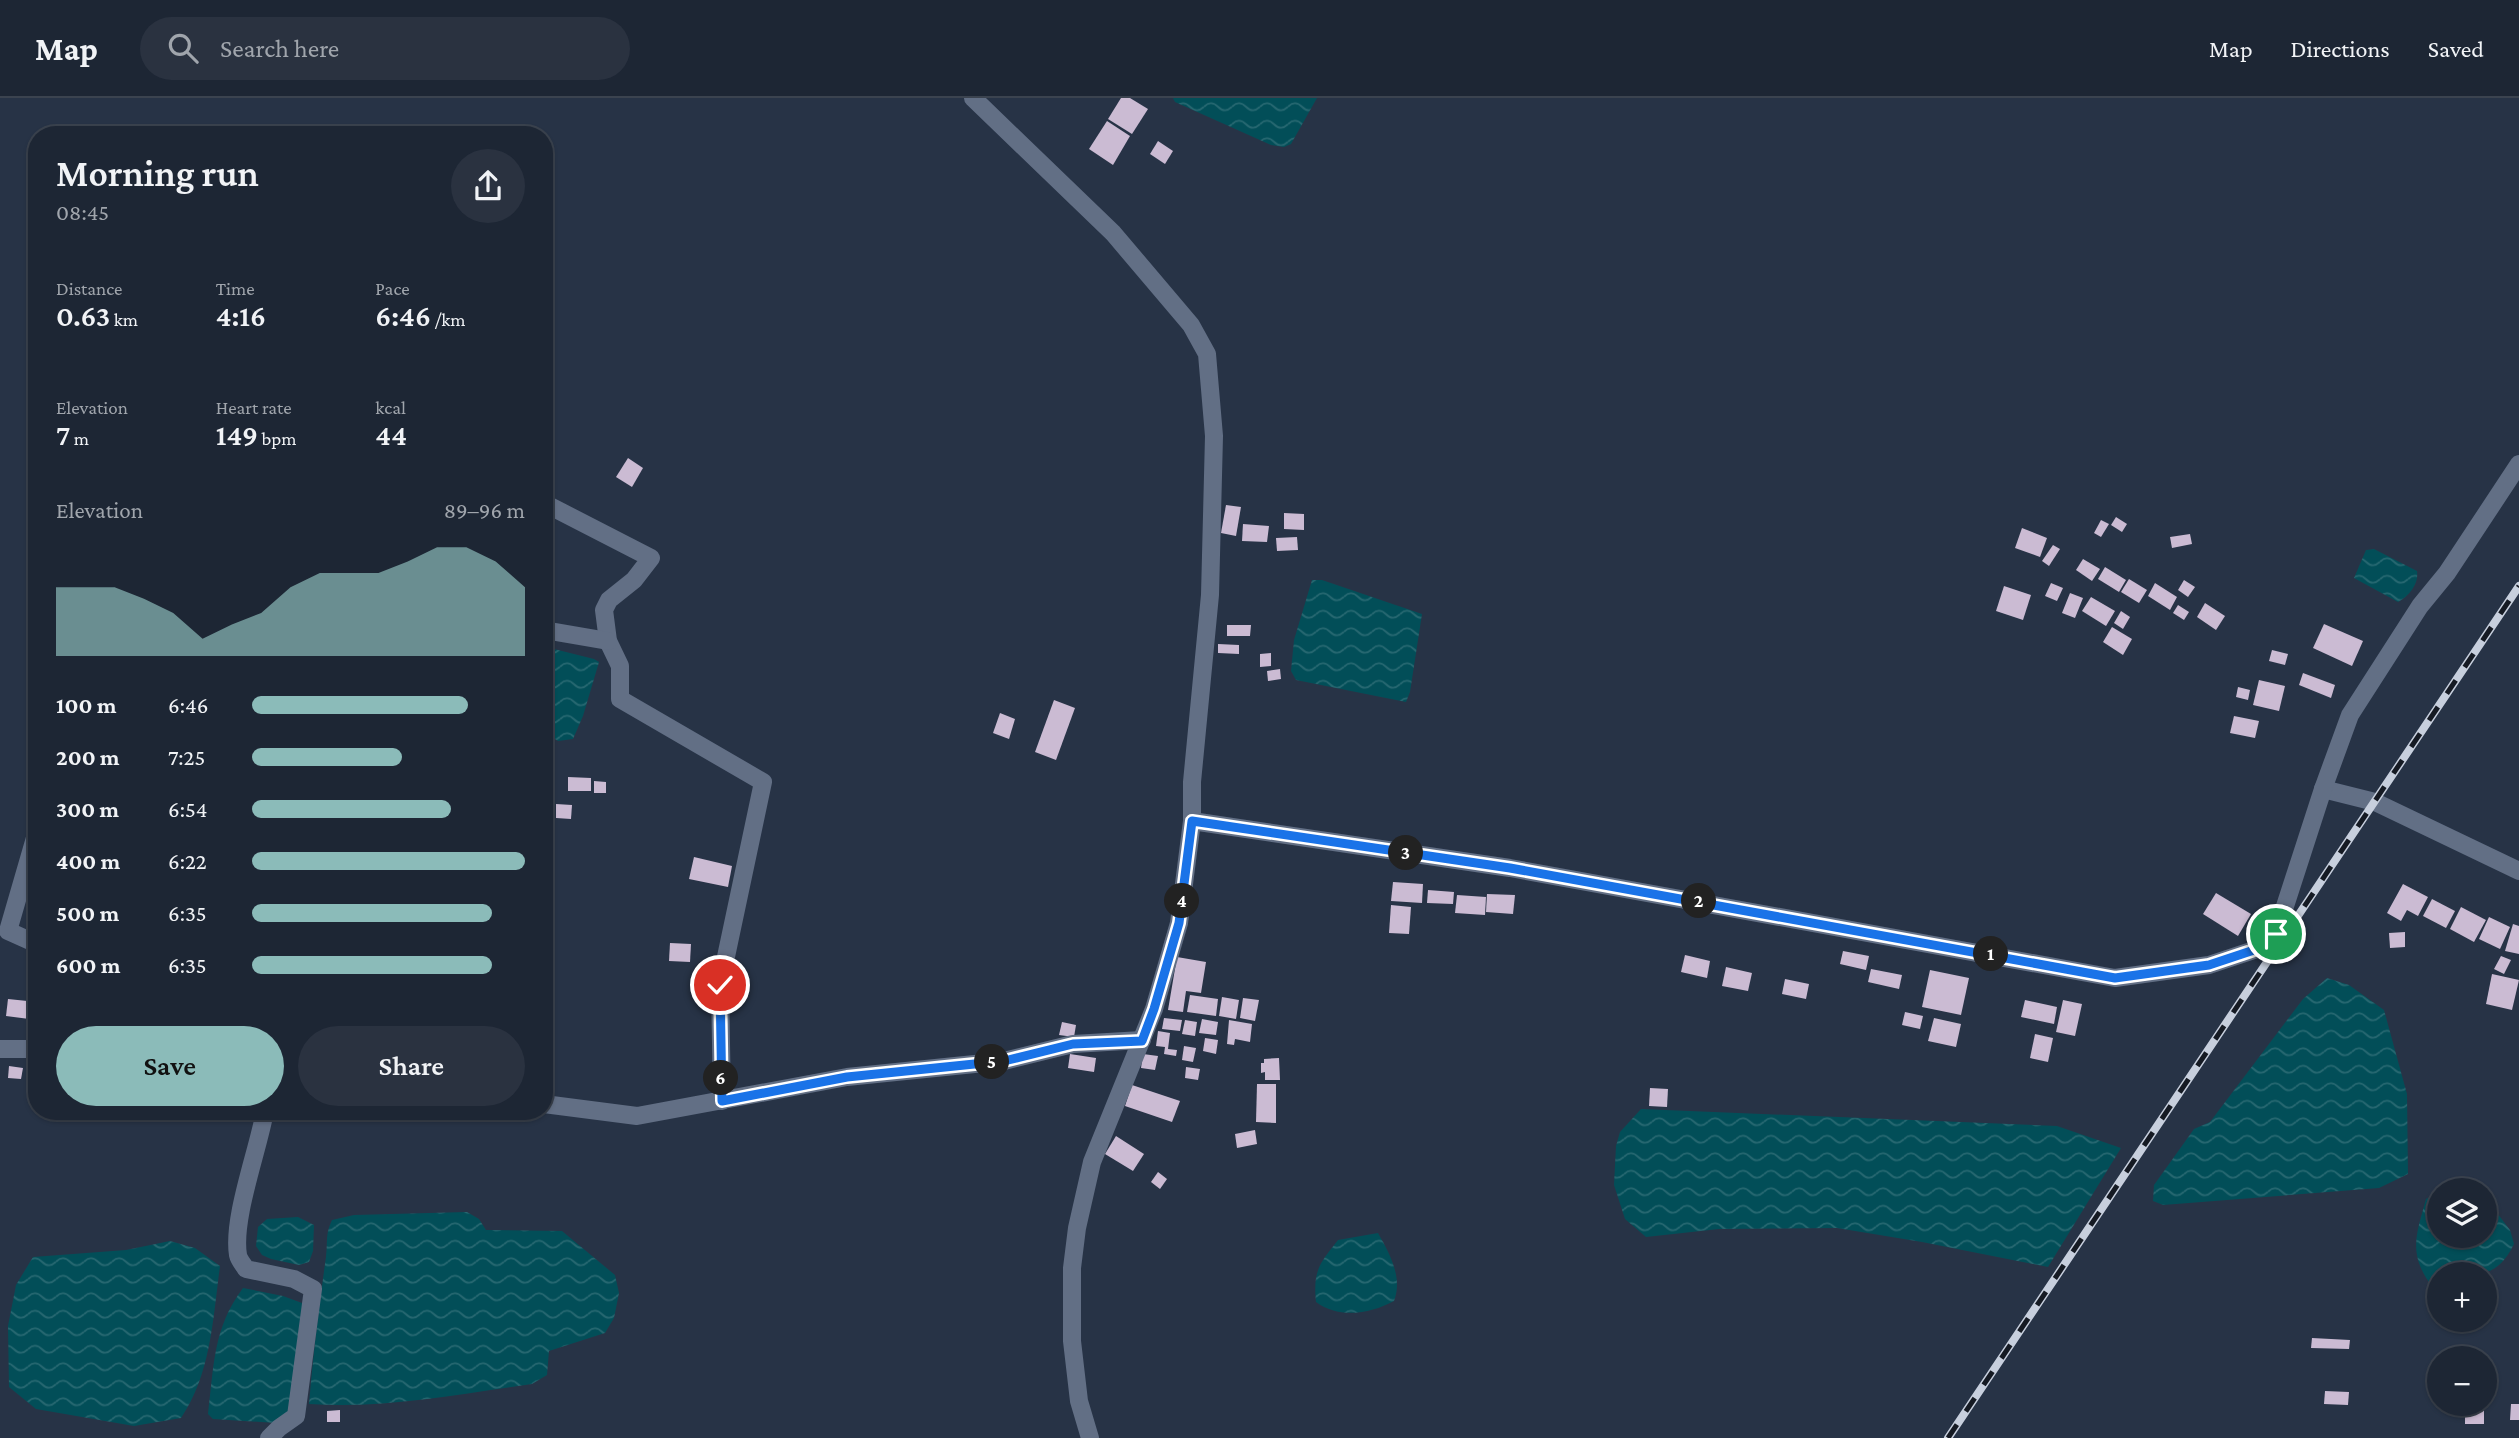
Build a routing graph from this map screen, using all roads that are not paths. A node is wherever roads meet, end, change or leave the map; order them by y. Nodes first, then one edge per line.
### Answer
1 (973, 98) edge
2 (2519, 464) edge
3 (553, 508) edge
4 (553, 632) edge
5 (608, 641) junction
6 (2323, 789) junction
7 (1192, 821) junction
8 (28, 862) edge
9 (2519, 871) edge
10 (28, 940) edge
11 (1142, 1041) junction
12 (0, 1049) edge
13 (28, 1049) edge
14 (722, 1101) junction
15 (553, 1105) edge
16 (263, 1120) edge
17 (269, 1438) edge
18 (1090, 1438) edge

1 - 7 street
2 - 6 street
3 - 5 street
4 - 5 street
5 - 14 street
6 - 7 street
6 - 9 street
7 - 11 street
8 - 10 street
11 - 14 street
11 - 18 street
12 - 13 street
14 - 15 street
16 - 17 street

